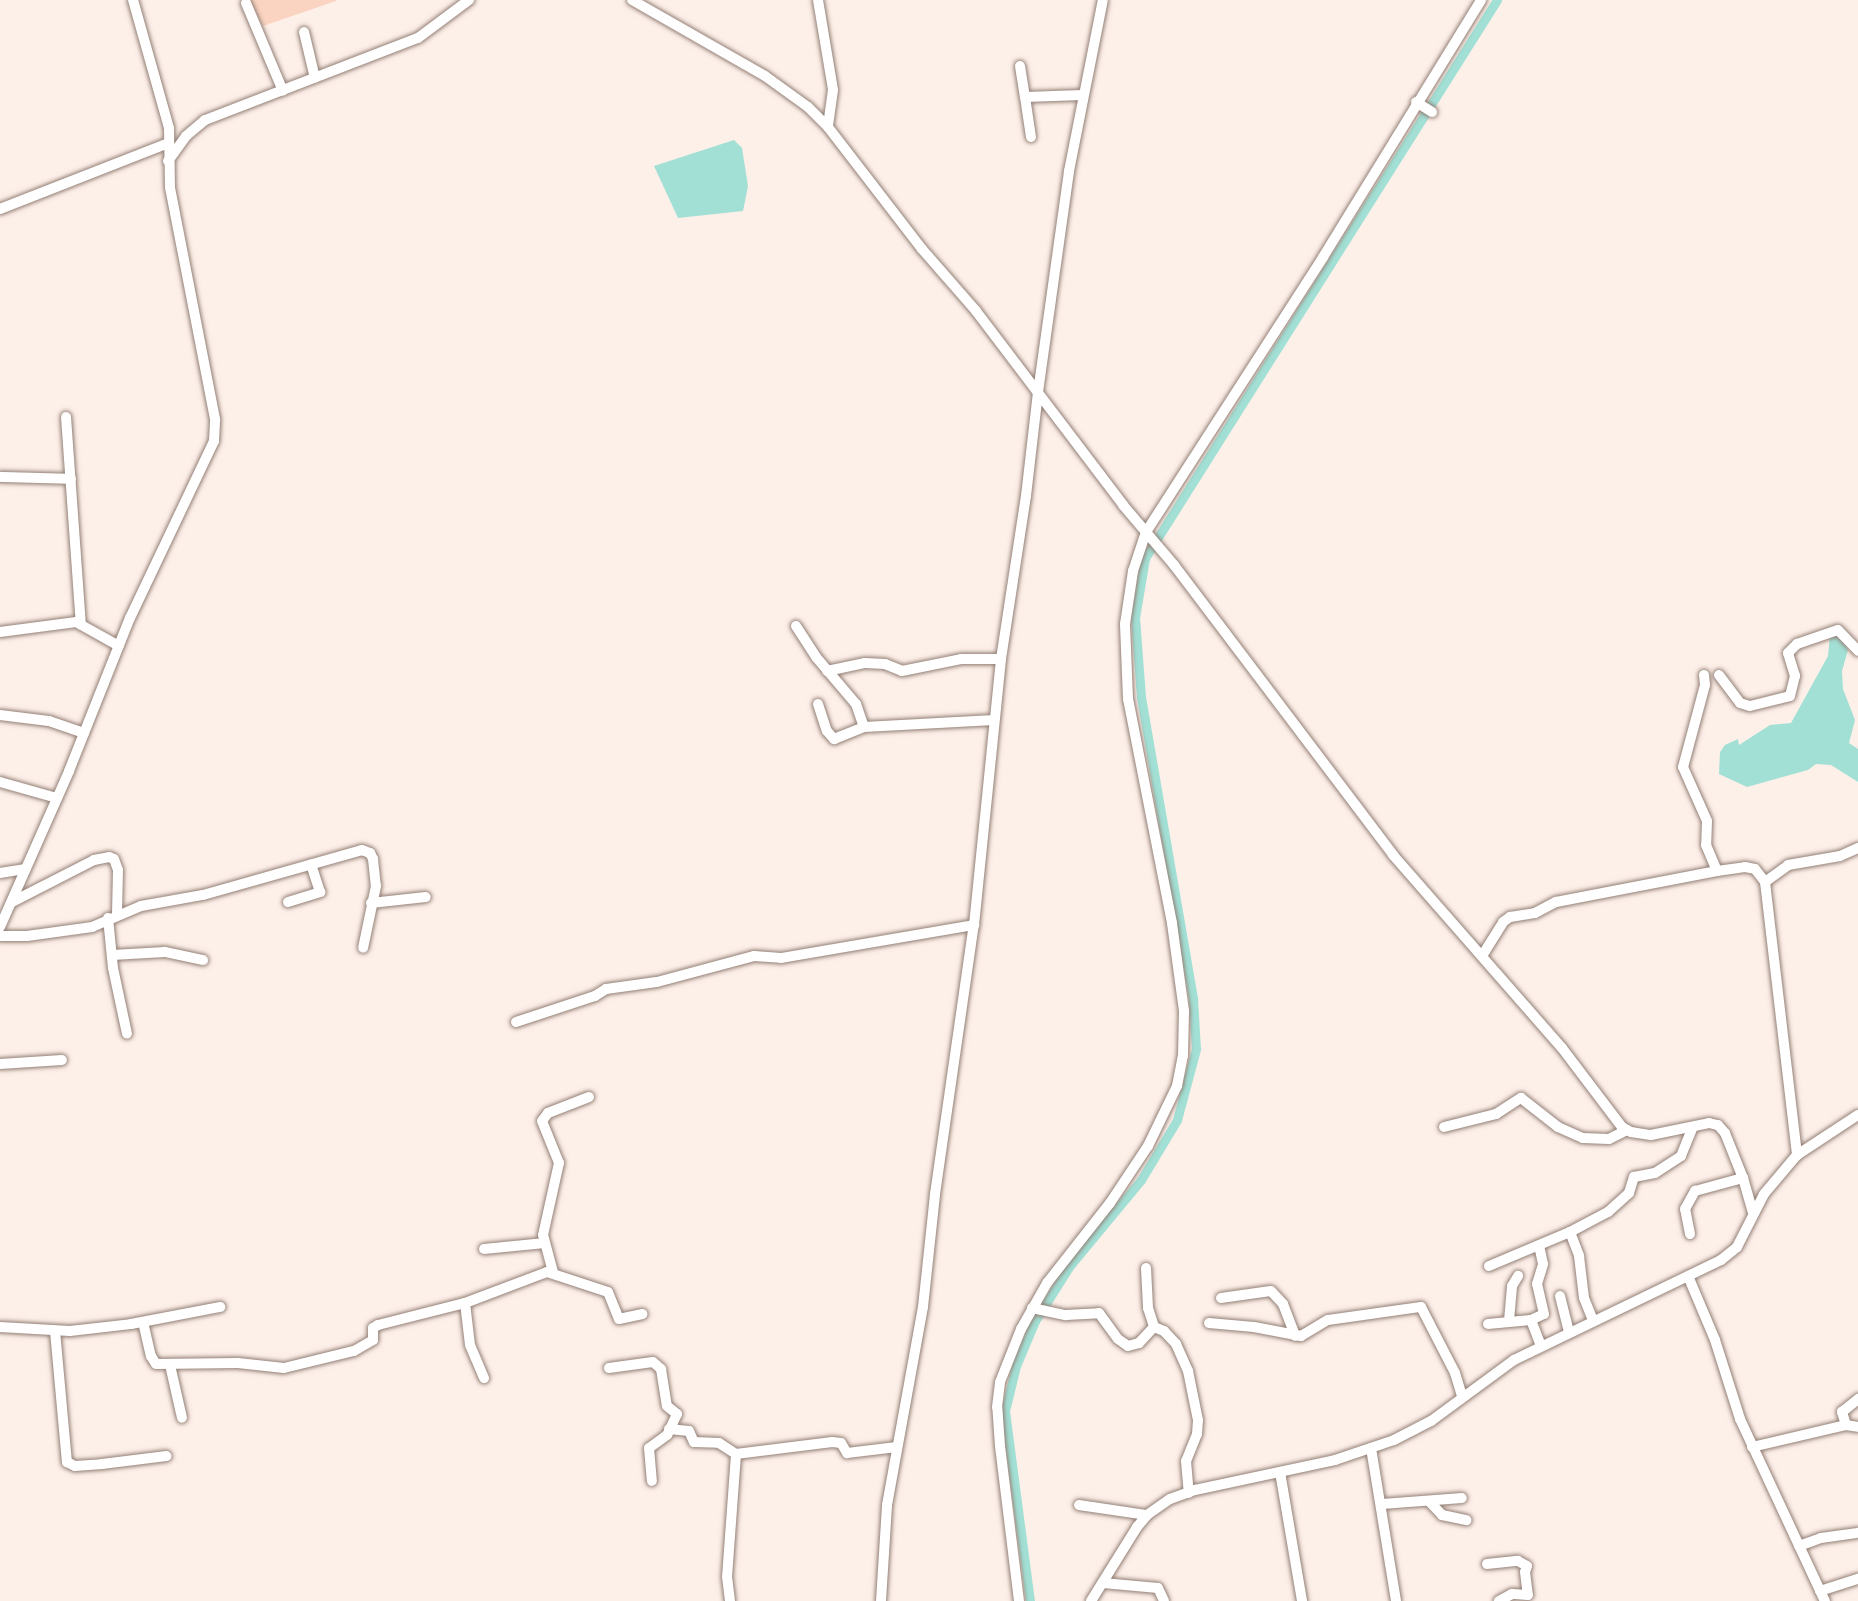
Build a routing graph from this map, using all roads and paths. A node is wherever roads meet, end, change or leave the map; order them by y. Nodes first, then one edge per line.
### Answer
1 (133, 0) edge
2 (469, 0) edge
3 (632, 0) edge
4 (818, 0) edge
5 (1103, 0) edge
6 (1481, 0) edge
7 (246, 3) dead end
8 (304, 32) dead end
9 (1020, 66) dead end
10 (315, 78) junction
11 (283, 91) junction
12 (1082, 95) junction
13 (1025, 97) junction
14 (828, 127) junction
15 (1031, 137) dead end
16 (168, 143) junction
17 (167, 162) junction
18 (0, 209) edge
19 (1038, 392) junction
20 (66, 417) dead end
21 (0, 477) edge
22 (71, 479) junction
23 (1148, 535) junction
24 (81, 624) junction
25 (796, 626) dead end
26 (0, 632) edge
27 (119, 646) junction
28 (1858, 651) edge
29 (1001, 659) junction
30 (827, 671) junction
31 (1704, 675) dead end
32 (1719, 675) dead end
33 (818, 705) dead end
34 (0, 715) edge
35 (994, 725) junction
36 (864, 727) junction
37 (84, 733) junction
38 (0, 782) edge
39 (57, 798) junction
40 (1858, 848) edge
41 (311, 864) junction
42 (26, 869) junction
43 (1717, 871) junction
44 (0, 873) edge
45 (1765, 882) junction
46 (426, 897) dead end
47 (11, 902) junction
48 (288, 902) dead end
49 (371, 903) junction
50 (112, 916) junction
51 (974, 925) junction
52 (0, 927) edge
53 (0, 936) edge
54 (363, 948) dead end
55 (112, 955) junction
56 (1482, 956) junction
57 (203, 960) dead end
58 (516, 1022) dead end
59 (127, 1034) dead end
60 (62, 1060) dead end
61 (0, 1064) edge
62 (589, 1097) dead end
63 (1858, 1115) edge
64 (1444, 1127) dead end
65 (1693, 1127) junction
66 (1627, 1130) junction
67 (1797, 1155) junction
68 (1743, 1178) junction
69 (1753, 1212) junction
70 (1570, 1232) junction
71 (1690, 1234) dead end
72 (545, 1243) junction
73 (1539, 1245) junction
74 (484, 1249) dead end
75 (1489, 1266) dead end
76 (1146, 1268) dead end
77 (553, 1272) junction
78 (1518, 1276) dead end
79 (1688, 1276) junction
80 (1560, 1296) dead end
81 (1221, 1298) dead end
82 (465, 1303) junction
83 (220, 1307) dead end
84 (1034, 1308) junction
85 (642, 1314) dead end
86 (1531, 1320) junction
87 (1593, 1320) junction
88 (1509, 1321) junction
89 (143, 1322) junction
90 (1209, 1323) dead end
91 (1488, 1324) dead end
92 (0, 1327) edge
93 (1154, 1327) junction
94 (55, 1331) junction
95 (1569, 1332) junction
96 (1295, 1336) junction
97 (1541, 1346) junction
98 (170, 1365) junction
99 (609, 1368) dead end
100 (484, 1378) dead end
101 (1462, 1396) junction
102 (1858, 1399) edge
103 (182, 1418) dead end
104 (1846, 1425) junction
105 (1858, 1427) edge
106 (669, 1429) junction
107 (897, 1447) junction
108 (1752, 1447) junction
109 (1371, 1448) junction
110 (736, 1454) junction
111 (167, 1456) dead end
112 (1280, 1472) junction
113 (652, 1480) dead end
114 (1189, 1493) junction
115 (1462, 1498) dead end
116 (1429, 1501) junction
117 (1382, 1504) junction
118 (1079, 1505) dead end
119 (1147, 1515) junction
120 (1466, 1520) dead end
121 (1858, 1534) edge
122 (1799, 1546) junction
123 (1487, 1564) dead end
124 (1858, 1579) edge
125 (1103, 1583) junction
126 (1820, 1591) junction
127 (730, 1601) edge
128 (881, 1601) edge
129 (1018, 1601) edge
130 (1091, 1601) edge
131 (1164, 1601) edge
132 (1302, 1601) edge
133 (1396, 1601) edge
134 (1499, 1601) edge
135 (1825, 1601) edge

1 - 16 street
2 - 10 street
3 - 14 street
4 - 14 street
5 - 12 street
6 - 23 street
7 - 11 street
8 - 10 street
9 - 13 street
10 - 11 street
11 - 17 street
12 - 13 street
12 - 19 street
13 - 15 street
14 - 19 street
16 - 17 street
16 - 18 street
17 - 27 street
19 - 23 street
19 - 29 street
20 - 22 street
21 - 22 street
22 - 24 street
23 - 56 street
23 - 84 street
24 - 26 street
24 - 27 street
25 - 30 street
27 - 37 street
28 - 32 street
29 - 30 street
29 - 35 street
30 - 36 street
31 - 43 street
33 - 36 street
34 - 37 street
35 - 36 street
35 - 51 street
37 - 39 street
38 - 39 street
39 - 42 street
40 - 45 street
41 - 48 street
41 - 49 street
41 - 50 street
42 - 44 street
42 - 47 street
43 - 45 street
43 - 56 street
45 - 67 street
46 - 49 street
47 - 50 street
47 - 52 street
49 - 54 street
50 - 53 street
50 - 55 street
51 - 58 street
51 - 107 street
55 - 57 street
55 - 59 street
56 - 66 street
60 - 61 street
62 - 72 street
63 - 67 street
64 - 66 street
65 - 66 street
65 - 68 street
65 - 70 street
67 - 69 street
68 - 69 street
68 - 71 street
69 - 79 street
70 - 73 street
70 - 87 street
72 - 74 street
72 - 77 street
73 - 75 street
73 - 86 street
76 - 93 street
77 - 82 street
77 - 85 street
78 - 88 street
79 - 87 street
79 - 108 street
80 - 95 street
81 - 96 street
82 - 98 street
82 - 100 street
83 - 89 street
84 - 93 street
84 - 129 street
86 - 88 street
86 - 97 street
87 - 95 street
88 - 91 street
89 - 94 street
89 - 98 street
90 - 96 street
92 - 94 street
93 - 114 street
94 - 111 street
95 - 97 street
96 - 101 street
97 - 101 street
98 - 103 street
99 - 106 street
101 - 109 street
102 - 104 street
104 - 105 street
104 - 108 street
106 - 110 street
106 - 113 street
107 - 110 street
107 - 128 street
108 - 122 street
109 - 112 street
109 - 117 street
110 - 127 street
112 - 114 street
112 - 132 street
114 - 119 street
115 - 116 street
116 - 117 street
116 - 120 street
117 - 133 street
118 - 119 street
119 - 125 street
121 - 122 street
122 - 126 street
123 - 134 street
124 - 126 street
125 - 130 street
125 - 131 street
126 - 135 street

